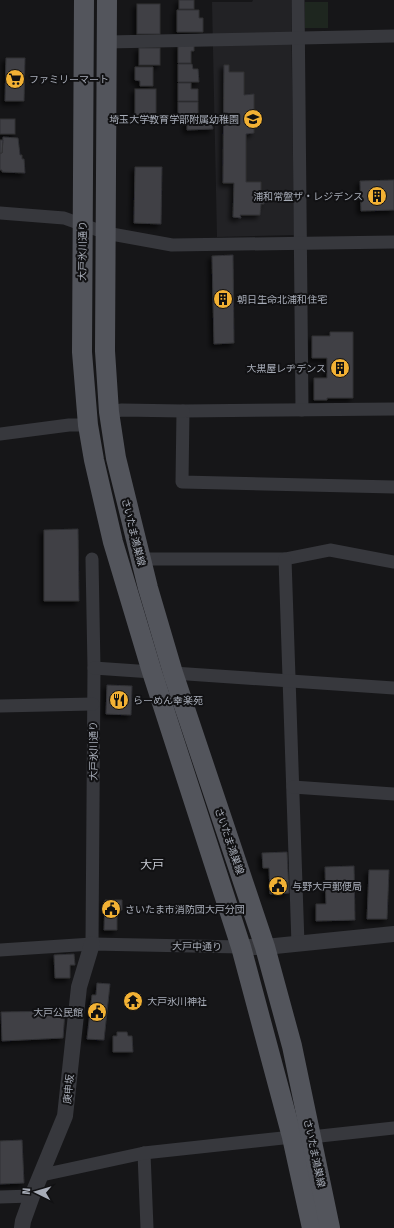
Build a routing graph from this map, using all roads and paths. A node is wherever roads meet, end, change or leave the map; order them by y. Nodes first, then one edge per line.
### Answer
1 (84, 0) edge
2 (107, 0) edge
3 (298, 0) edge
4 (394, 36) edge
5 (298, 37) junction
6 (107, 42) junction
7 (0, 212) edge
8 (83, 224) junction
9 (106, 233) junction
10 (394, 242) edge
11 (300, 243) junction
12 (394, 409) edge
13 (302, 410) junction
14 (183, 411) junction
15 (109, 412) junction
16 (88, 425) junction
17 (0, 434) edge
18 (94, 460) joint
19 (394, 487) edge
20 (141, 558) junction
21 (92, 559) dead end
22 (285, 559) junction
23 (394, 562) edge
24 (94, 668) junction
25 (152, 672) junction
26 (173, 673) junction
27 (289, 681) junction
28 (394, 688) edge
29 (93, 704) junction
30 (0, 706) edge
31 (293, 787) junction
32 (394, 794) edge
33 (394, 934) edge
34 (92, 944) junction
35 (298, 944) junction
36 (241, 947) junction
37 (265, 947) junction
38 (0, 950) edge
39 (394, 1128) edge
40 (292, 1137) junction
41 (311, 1137) junction
42 (144, 1152) junction
43 (42, 1175) junction
44 (32, 1196) junction
45 (0, 1197) edge
46 (22, 1228) edge
47 (147, 1228) edge
48 (312, 1228) edge
49 (330, 1228) edge

1 - 8 main road, 大戸氷川通り
2 - 6 main road
3 - 5 street
4 - 5 street
5 - 6 street
5 - 11 street
6 - 9 main road
7 - 8 street
8 - 9 street
8 - 16 main road, 大戸氷川通り
9 - 11 street
9 - 15 main road
10 - 11 street
11 - 13 street
12 - 13 street
13 - 14 street
14 - 15 street
14 - 19 street
15 - 20 main road, さいたま鴻巣線
16 - 17 street
16 - 18 main road, 大戸氷川通り
18 - 25 main road, さいたま鴻巣線
20 - 22 street
20 - 26 main road, さいたま鴻巣線
21 - 24 street, 大戸氷川通り
22 - 23 street
22 - 27 street
24 - 25 street
24 - 29 street, 大戸氷川通り
25 - 36 main road, さいたま鴻巣線
26 - 27 street
26 - 37 main road, さいたま鴻巣線
27 - 28 street
27 - 31 street
29 - 30 street
29 - 34 street, 大戸氷川通り
31 - 32 street
31 - 35 street
33 - 35 street, 大戸中通り
34 - 36 street, 大戸中通り
34 - 38 street, 大戸中通り
34 - 43 street, 庚申坂
35 - 37 street, 大戸中通り
36 - 37 street, 大戸中通り
36 - 40 main road, さいたま鴻巣線
37 - 41 main road, さいたま鴻巣線
39 - 41 street
40 - 42 street
40 - 48 main road, さいたま鴻巣線
41 - 49 main road, さいたま鴻巣線
42 - 43 street
42 - 47 street
43 - 44 street, 庚申坂
44 - 45 street
44 - 46 street, 庚申坂

